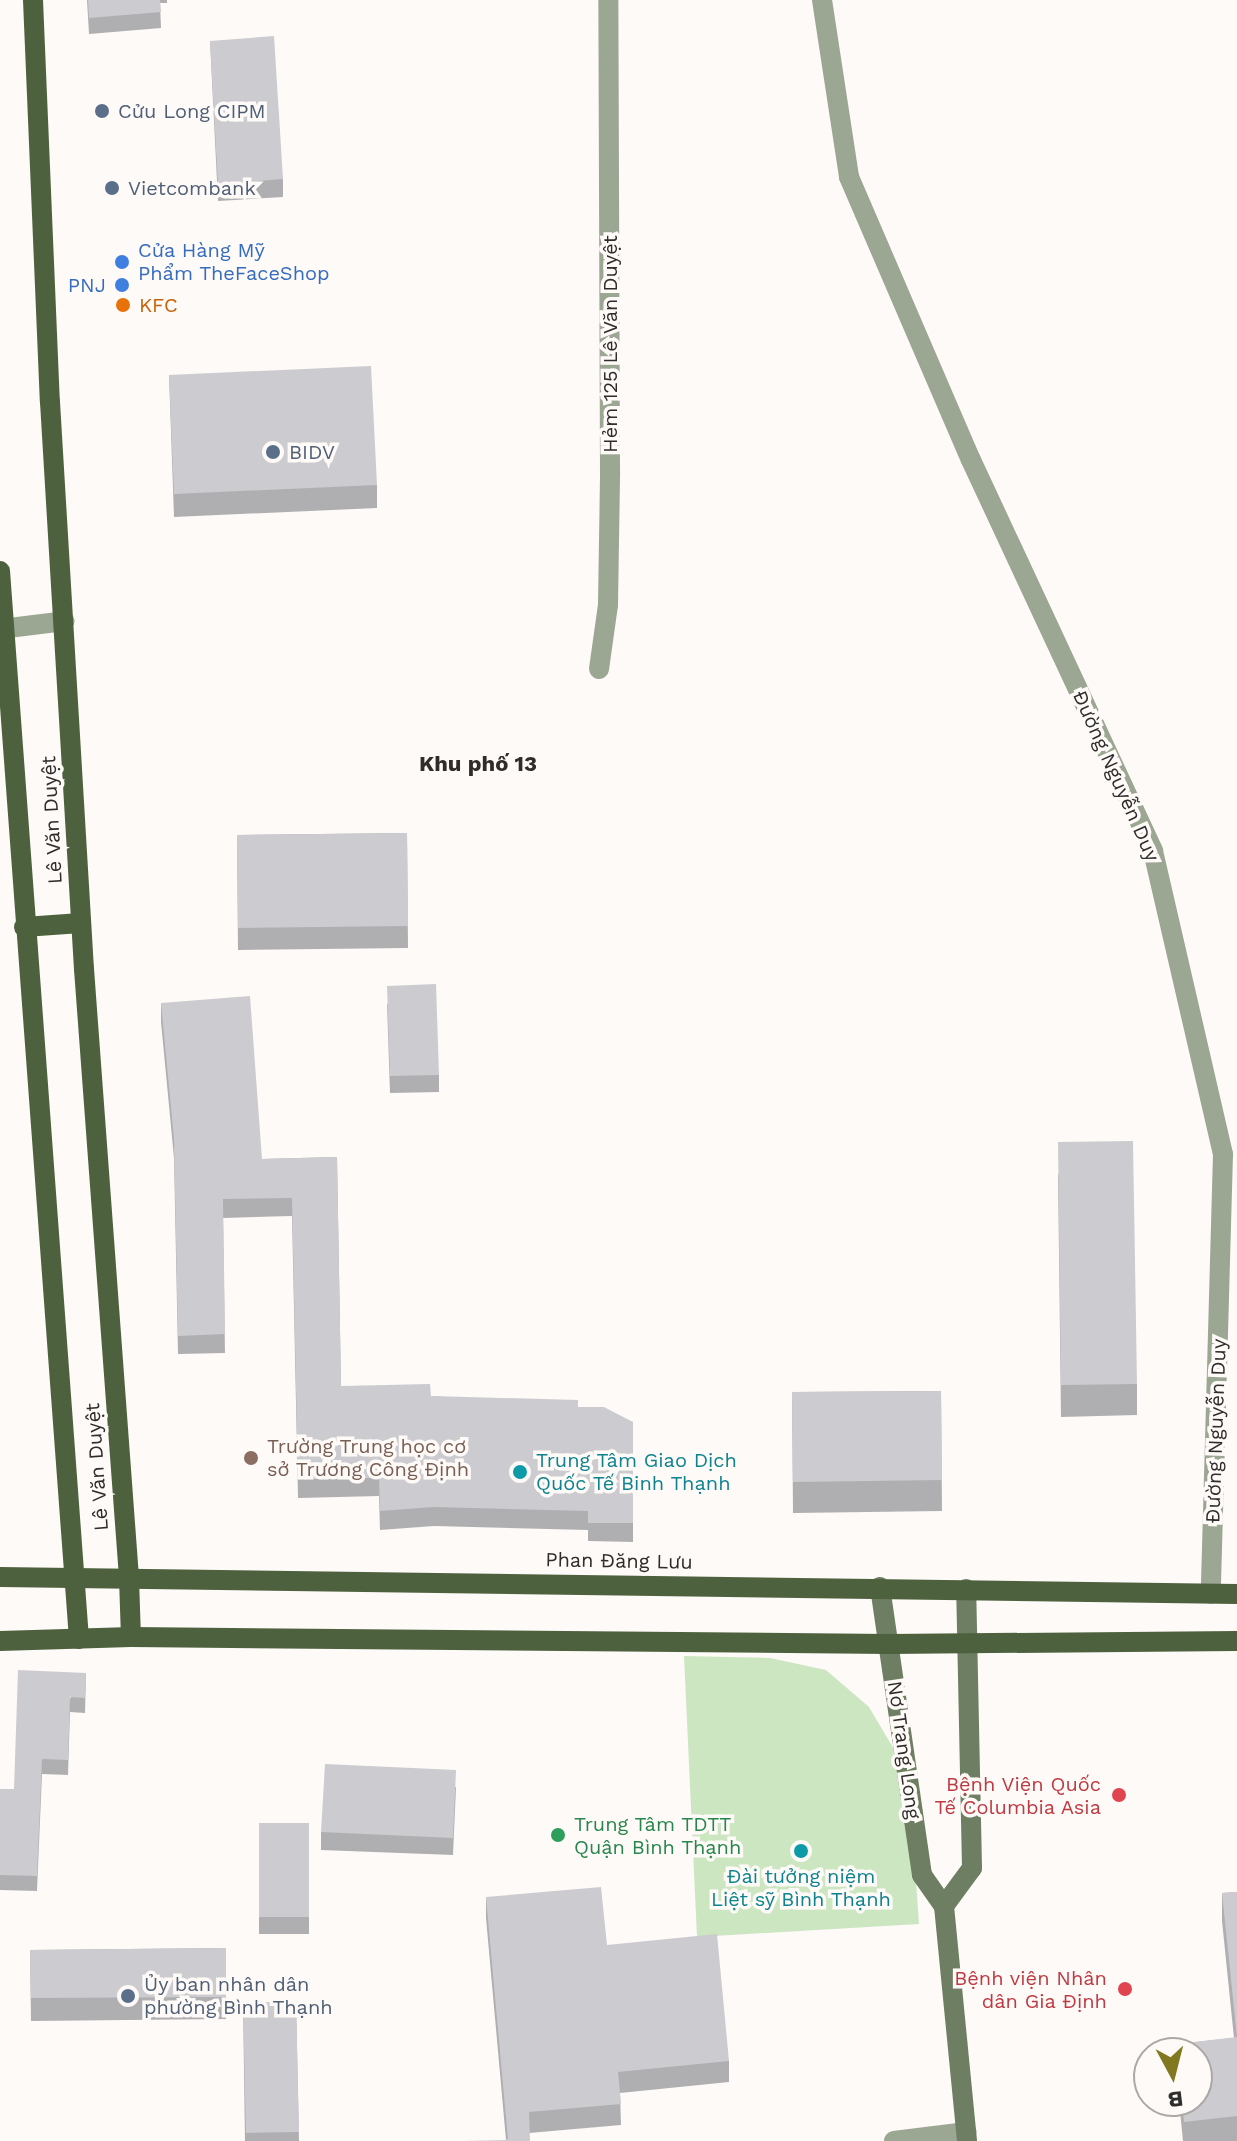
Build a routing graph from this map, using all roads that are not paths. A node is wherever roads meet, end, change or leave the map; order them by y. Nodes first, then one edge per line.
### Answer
1 (33, 0) edge
2 (822, 0) edge
3 (608, 10) edge
4 (0, 571) edge
5 (65, 621) junction
6 (1, 628) edge
7 (599, 669) dead end
8 (81, 923) junction
9 (24, 927) junction
10 (75, 1576) junction
11 (0, 1577) edge
12 (129, 1578) junction
13 (880, 1587) junction
14 (966, 1589) junction
15 (1211, 1594) junction
16 (1237, 1594) edge
17 (131, 1637) junction
18 (79, 1639) junction
19 (0, 1641) edge
20 (1237, 1641) edge
21 (967, 1643) junction
22 (889, 1644) junction
23 (944, 1906) junction
24 (967, 2136) edge
25 (894, 2141) edge

1 - 5 main road, Lê Văn Duyệt
2 - 15 street, Đường Nguyễn Duy
3 - 7 street, Hẻm 125 Lê Văn Duyệt
4 - 6 main road, Lê Văn Duyệt
5 - 6 street
5 - 8 main road, Lê Văn Duyệt
6 - 9 main road, Lê Văn Duyệt
8 - 9 main road
8 - 12 main road, Lê Văn Duyệt
9 - 10 main road, Lê Văn Duyệt
10 - 11 main road, Phan Đăng Lưu
10 - 12 main road, Phan Đăng Lưu
10 - 18 main road, Lê Văn Duyệt
12 - 13 main road, Phan Đăng Lưu
12 - 17 main road, Lê Văn Duyệt
13 - 14 main road, Phan Đăng Lưu
13 - 22 main road, Nơ Trang Long
14 - 15 main road, Phan Đăng Lưu
14 - 21 main road
15 - 16 main road, Phan Đăng Lưu
17 - 18 main road
17 - 22 main road
18 - 19 main road
20 - 21 main road
21 - 22 main road
21 - 23 main road
22 - 23 main road, Nơ Trang Long
23 - 24 main road, Nơ Trang Long
24 - 25 street

